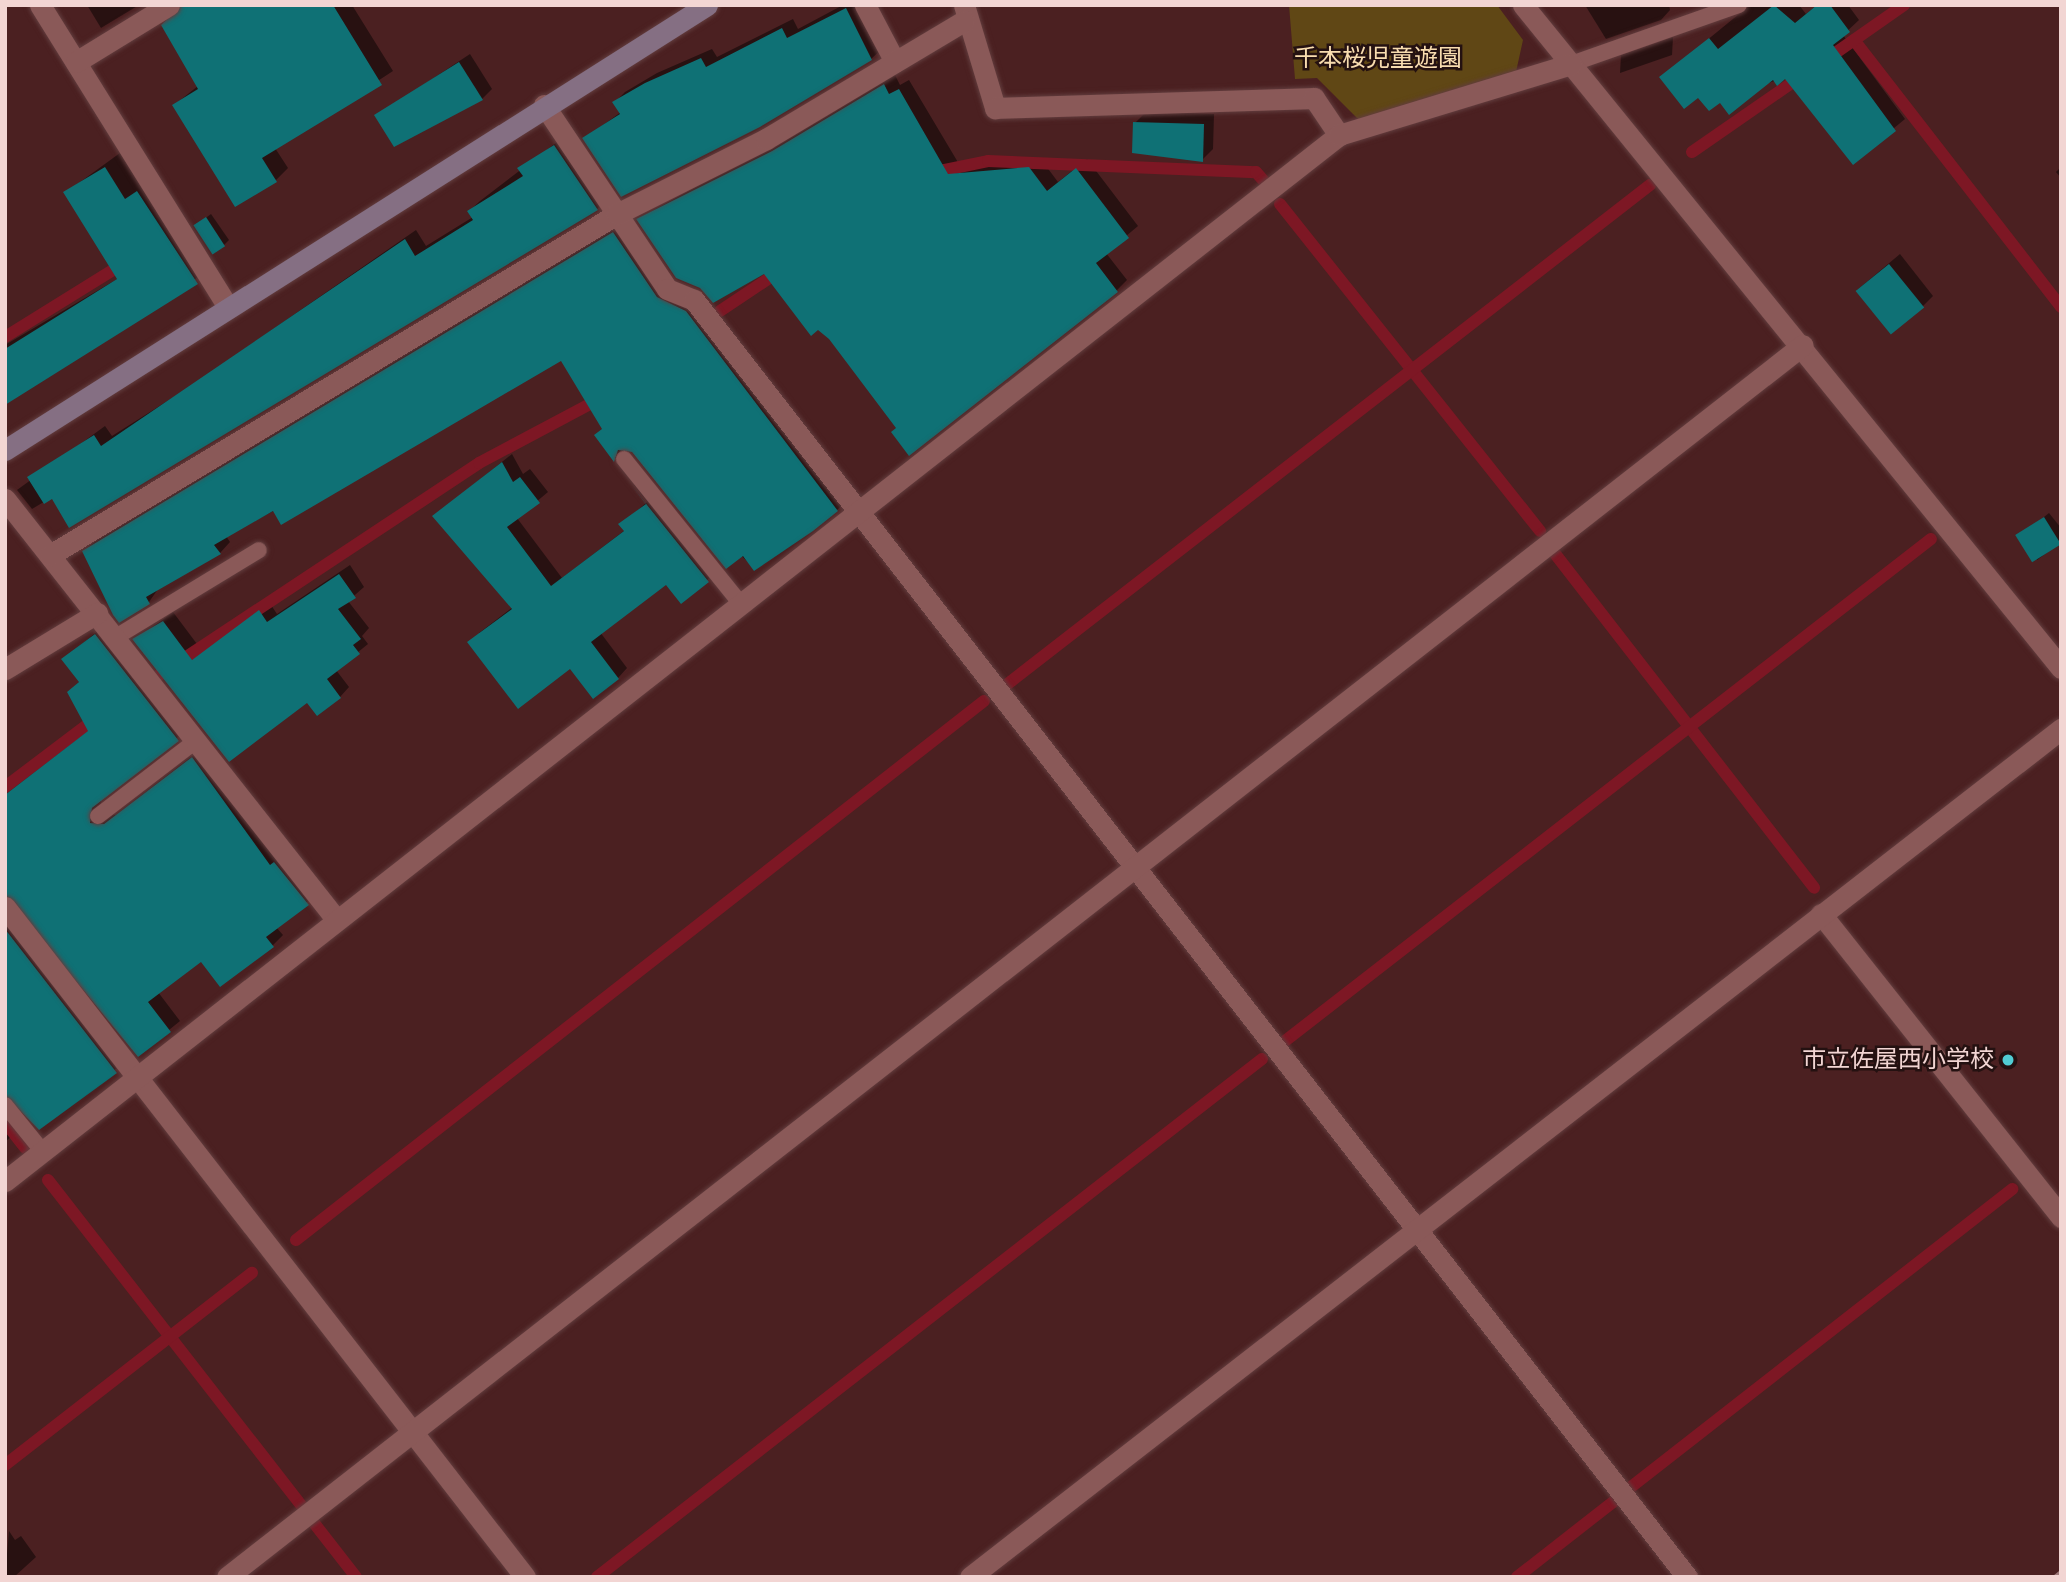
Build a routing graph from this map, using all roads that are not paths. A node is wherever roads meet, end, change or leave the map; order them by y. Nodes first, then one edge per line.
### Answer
1 (40, 5) edge
2 (169, 5) edge
3 (708, 5) edge
4 (865, 5) edge
5 (1523, 5) edge
6 (1739, 5) edge
7 (964, 13) edge
8 (76, 62) junction
9 (895, 62) junction
10 (1571, 64) junction
11 (544, 105) junction
12 (1339, 135) junction
13 (617, 214) junction
14 (228, 307) junction
15 (1803, 345) junction
16 (5, 450) edge
17 (624, 459) dead end
18 (5, 499) edge
19 (858, 511) junction
20 (259, 550) dead end
21 (50, 555) junction
22 (740, 603) junction
23 (97, 613) junction
24 (116, 637) junction
25 (2061, 668) edge
26 (5, 669) edge
27 (2061, 729) edge
28 (197, 740) junction
29 (98, 816) dead end
30 (1136, 869) junction
31 (5, 907) edge
32 (1821, 914) junction
33 (336, 919) junction
34 (140, 1079) junction
35 (5, 1105) edge
36 (43, 1152) junction
37 (5, 1181) edge
38 (2061, 1217) edge
39 (1415, 1228) junction
40 (414, 1433) junction
41 (227, 1577) edge
42 (525, 1577) edge
43 (970, 1577) edge
44 (1687, 1577) edge

1 - 8 street
2 - 8 street
3 - 11 street
4 - 9 street
5 - 10 street
6 - 10 lane
7 - 9 street
7 - 12 street
8 - 14 street
9 - 13 street
10 - 12 street
10 - 15 street
11 - 13 street
11 - 14 street
12 - 19 street
13 - 19 street
13 - 21 street
14 - 16 street
15 - 25 street
15 - 30 street
17 - 22 lane
18 - 21 street
19 - 22 street
19 - 30 street
20 - 24 lane
21 - 23 street
22 - 33 street
23 - 24 street
23 - 26 street
24 - 28 street
27 - 32 street
28 - 29 lane
28 - 33 street
30 - 39 street
30 - 40 street
31 - 34 street
32 - 38 street
32 - 39 street
33 - 34 street
34 - 36 street
34 - 40 street
35 - 36 lane
36 - 37 street
39 - 43 street
39 - 44 street
40 - 41 street
40 - 42 street

